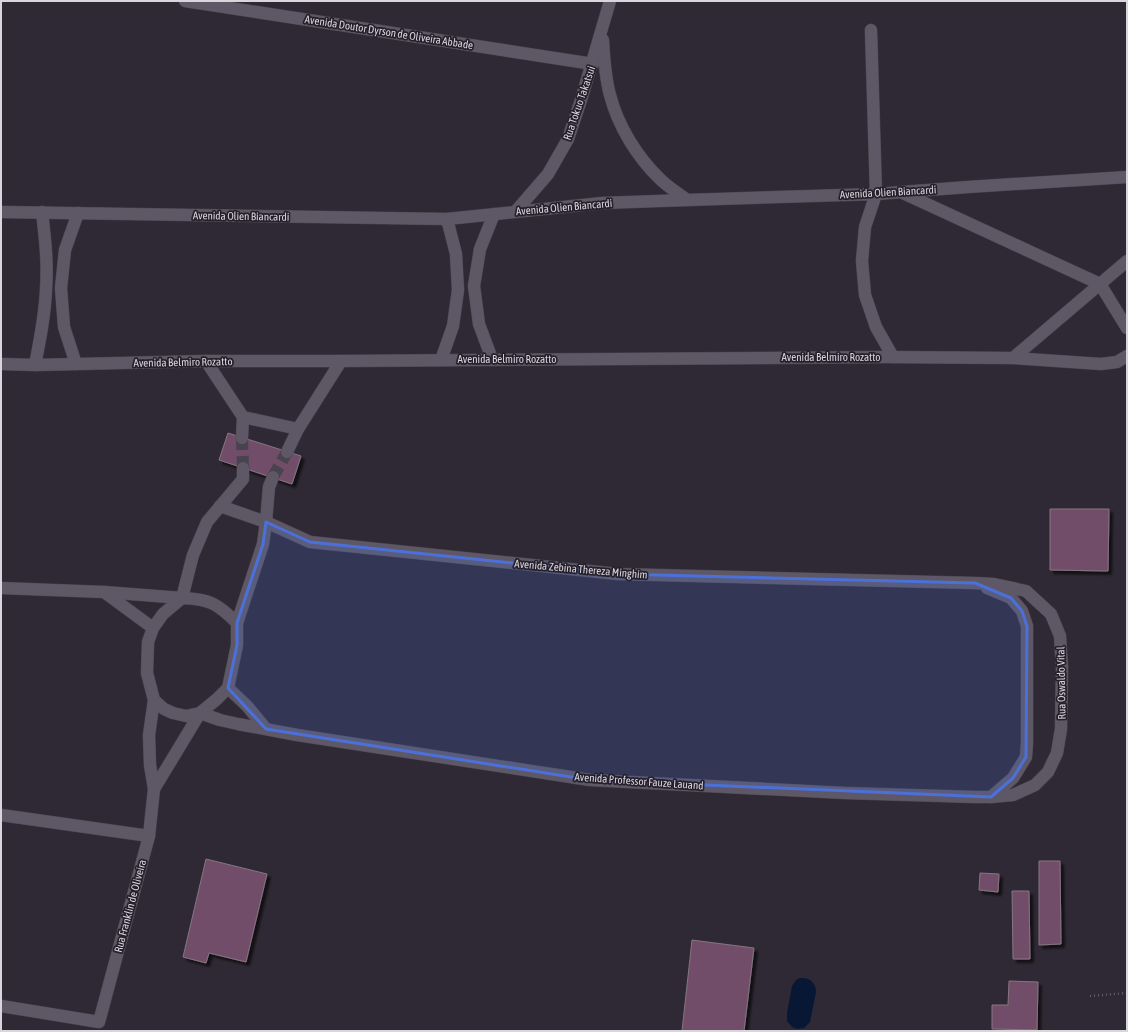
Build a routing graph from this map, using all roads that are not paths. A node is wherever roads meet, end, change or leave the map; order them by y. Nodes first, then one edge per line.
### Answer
1 (185, 1) edge
2 (610, 1) edge
3 (602, 29) junction
4 (870, 30) dead end
5 (593, 64) junction
6 (1127, 178) edge
7 (902, 193) junction
8 (876, 194) junction
9 (687, 200) junction
10 (516, 211) junction
11 (1, 212) edge
12 (42, 212) junction
13 (78, 213) junction
14 (494, 214) junction
15 (447, 219) junction
16 (1127, 261) edge
17 (1100, 284) junction
18 (1127, 328) edge
19 (893, 356) junction
20 (1127, 356) edge
21 (1013, 358) junction
22 (492, 359) junction
23 (441, 360) junction
24 (206, 361) junction
25 (341, 361) junction
26 (1, 364) edge
27 (76, 364) junction
28 (34, 365) junction
29 (243, 418) junction
30 (298, 428) junction
31 (242, 438) tunnel mouth
32 (287, 452) tunnel mouth
33 (243, 468) tunnel mouth
34 (273, 477) tunnel mouth
35 (220, 506) junction
36 (266, 522) junction
37 (975, 583) junction
38 (1, 588) edge
39 (104, 592) junction
40 (182, 598) junction
41 (237, 623) junction
42 (153, 628) junction
43 (228, 688) junction
44 (154, 700) junction
45 (200, 713) junction
46 (266, 730) junction
47 (154, 789) junction
48 (991, 796) junction
49 (1, 815) edge
50 (149, 836) junction
51 (1, 1006) edge

1 - 5 street, Avenida Doutor Dyrson de Oliveira Abbade
2 - 3 street, Rua Tokuo Takatsui
3 - 5 street, Rua Tokuo Takatsui
3 - 9 street, Rua Tokuo Takatsui
4 - 8 street
5 - 10 street, Rua Tokuo Takatsui
6 - 7 street, Avenida Olien Biancardi
7 - 8 street, Avenida Olien Biancardi
7 - 17 street
8 - 9 street, Avenida Olien Biancardi
8 - 19 street
9 - 10 street, Avenida Olien Biancardi
10 - 14 street, Avenida Olien Biancardi
11 - 12 street, Avenida Olien Biancardi
12 - 13 street, Avenida Olien Biancardi
12 - 28 street
13 - 15 street, Avenida Olien Biancardi
13 - 27 street
14 - 15 street, Avenida Olien Biancardi
14 - 22 street
15 - 23 street
16 - 17 street
17 - 18 street
17 - 21 street
19 - 21 street, Avenida Belmiro Rozatto
19 - 22 street, Avenida Belmiro Rozatto
20 - 21 street, Avenida Belmiro Rozatto
22 - 23 street, Avenida Belmiro Rozatto
23 - 25 street, Avenida Belmiro Rozatto
24 - 25 street, Avenida Belmiro Rozatto
24 - 27 street, Avenida Belmiro Rozatto
24 - 29 street
25 - 30 street
26 - 28 street, Avenida Belmiro Rozatto
27 - 28 street, Avenida Belmiro Rozatto
29 - 30 street
29 - 31 street
30 - 32 street
33 - 35 street
34 - 36 street
35 - 36 street, Avenida Zebina Thereza Minghim
35 - 40 street
36 - 37 street, Avenida Zebina Thereza Minghim
36 - 41 street
37 - 48 street
37 - 48 street, Rua Oswaldo Vital
38 - 39 street
39 - 40 street
39 - 42 street
40 - 41 street
40 - 42 street, Rua Franklin de Oliveira
41 - 43 street
42 - 44 street, Rua Franklin de Oliveira
43 - 45 street, Rua Franklin de Oliveira
43 - 46 street
44 - 45 street
44 - 47 street, Rua Franklin de Oliveira
45 - 46 street, Avenida Professor Fauze Lauand
45 - 47 street, Rua Franklin de Oliveira
46 - 48 street, Avenida Professor Fauze Lauand
47 - 50 street, Rua Franklin de Oliveira
49 - 50 street
50 - 51 street, Rua Franklin de Oliveira

